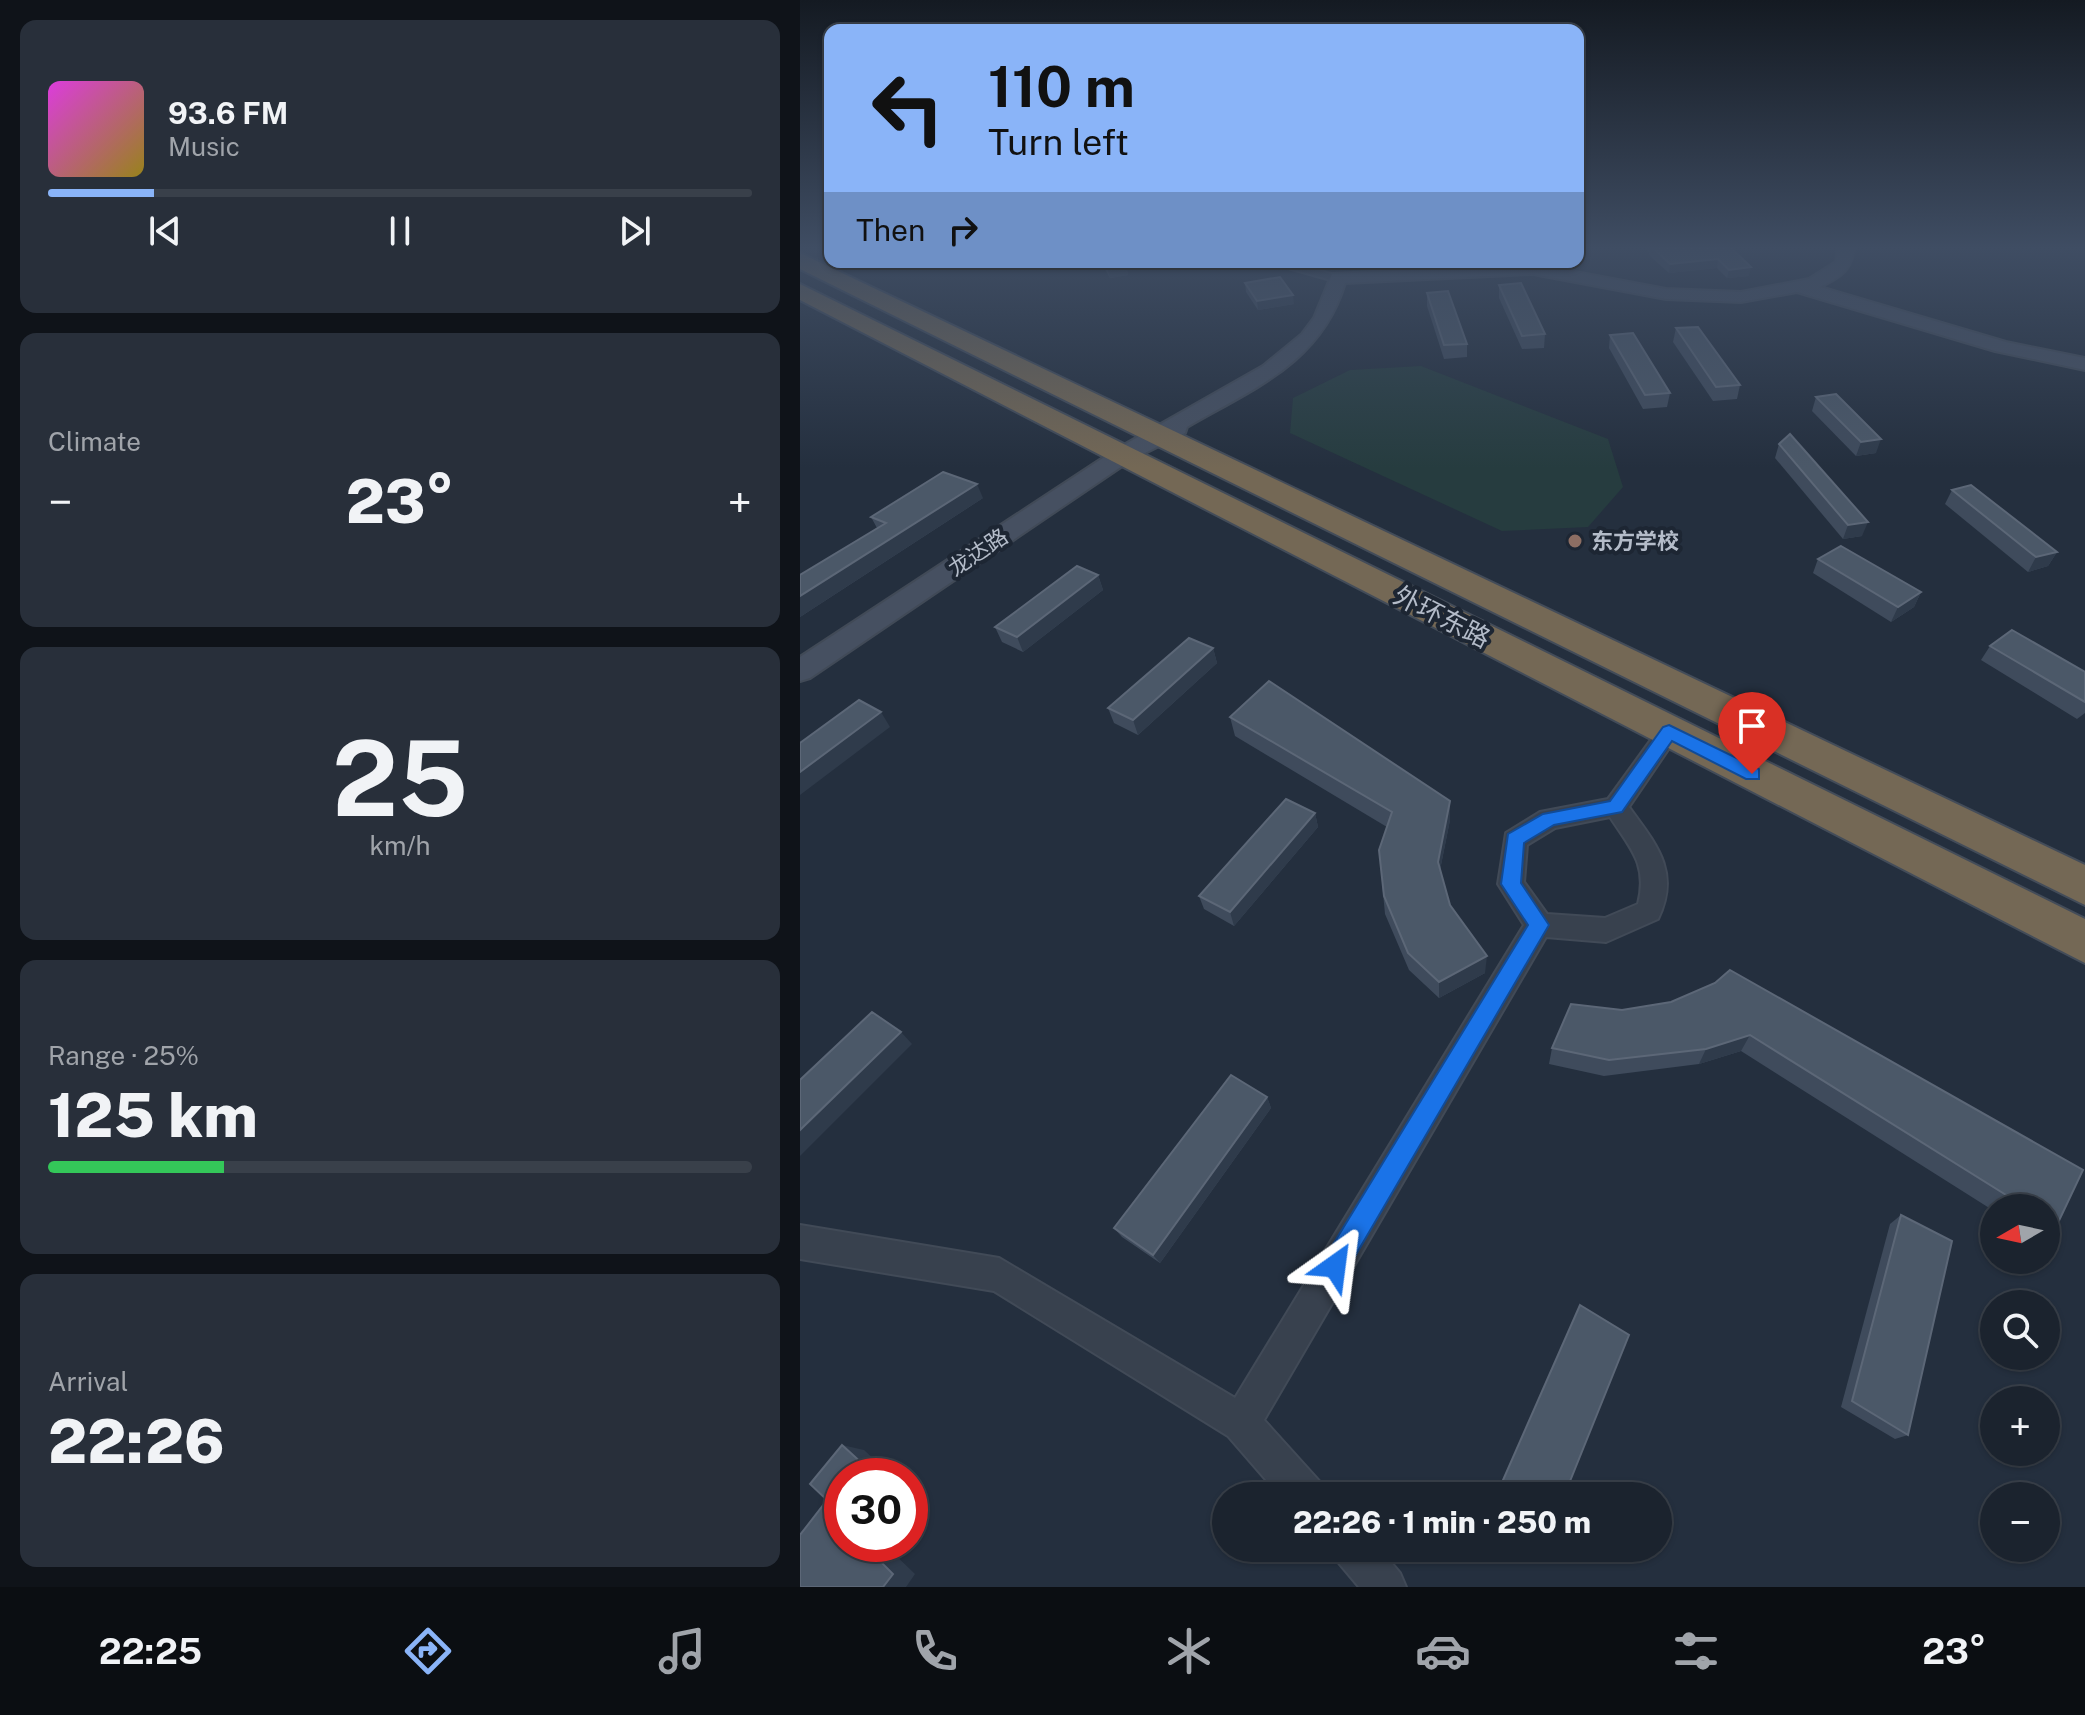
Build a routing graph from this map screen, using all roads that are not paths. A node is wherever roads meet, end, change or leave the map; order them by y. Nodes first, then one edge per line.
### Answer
1 (857, 320) edge
2 (921, 320) edge
3 (1335, 320) edge
4 (1919, 320) edge
5 (1930, 320) edge
6 (2085, 357) edge
7 (2085, 364) edge
8 (1157, 437) junction
9 (1123, 455) junction
10 (800, 671) edge
11 (1669, 732) junction
12 (1616, 807) junction
13 (2085, 886) edge
14 (1539, 925) junction
15 (2085, 942) edge
16 (800, 1242) edge
17 (1241, 1423) junction
18 (1294, 1482) edge
19 (1364, 1562) edge
20 (1386, 1587) edge

1 - 9 highway, 外环东路
2 - 8 highway, 外环东路
3 - 8 street, 龙达路
4 - 7 street
5 - 6 street
8 - 9 street, 龙达路
8 - 13 highway, 外环东路
9 - 10 street, 龙达路
9 - 11 highway, 外环东路
11 - 12 street
11 - 15 highway, 外环东路
12 - 14 street
12 - 14 street
14 - 17 street
16 - 17 street
17 - 18 street
19 - 20 street

